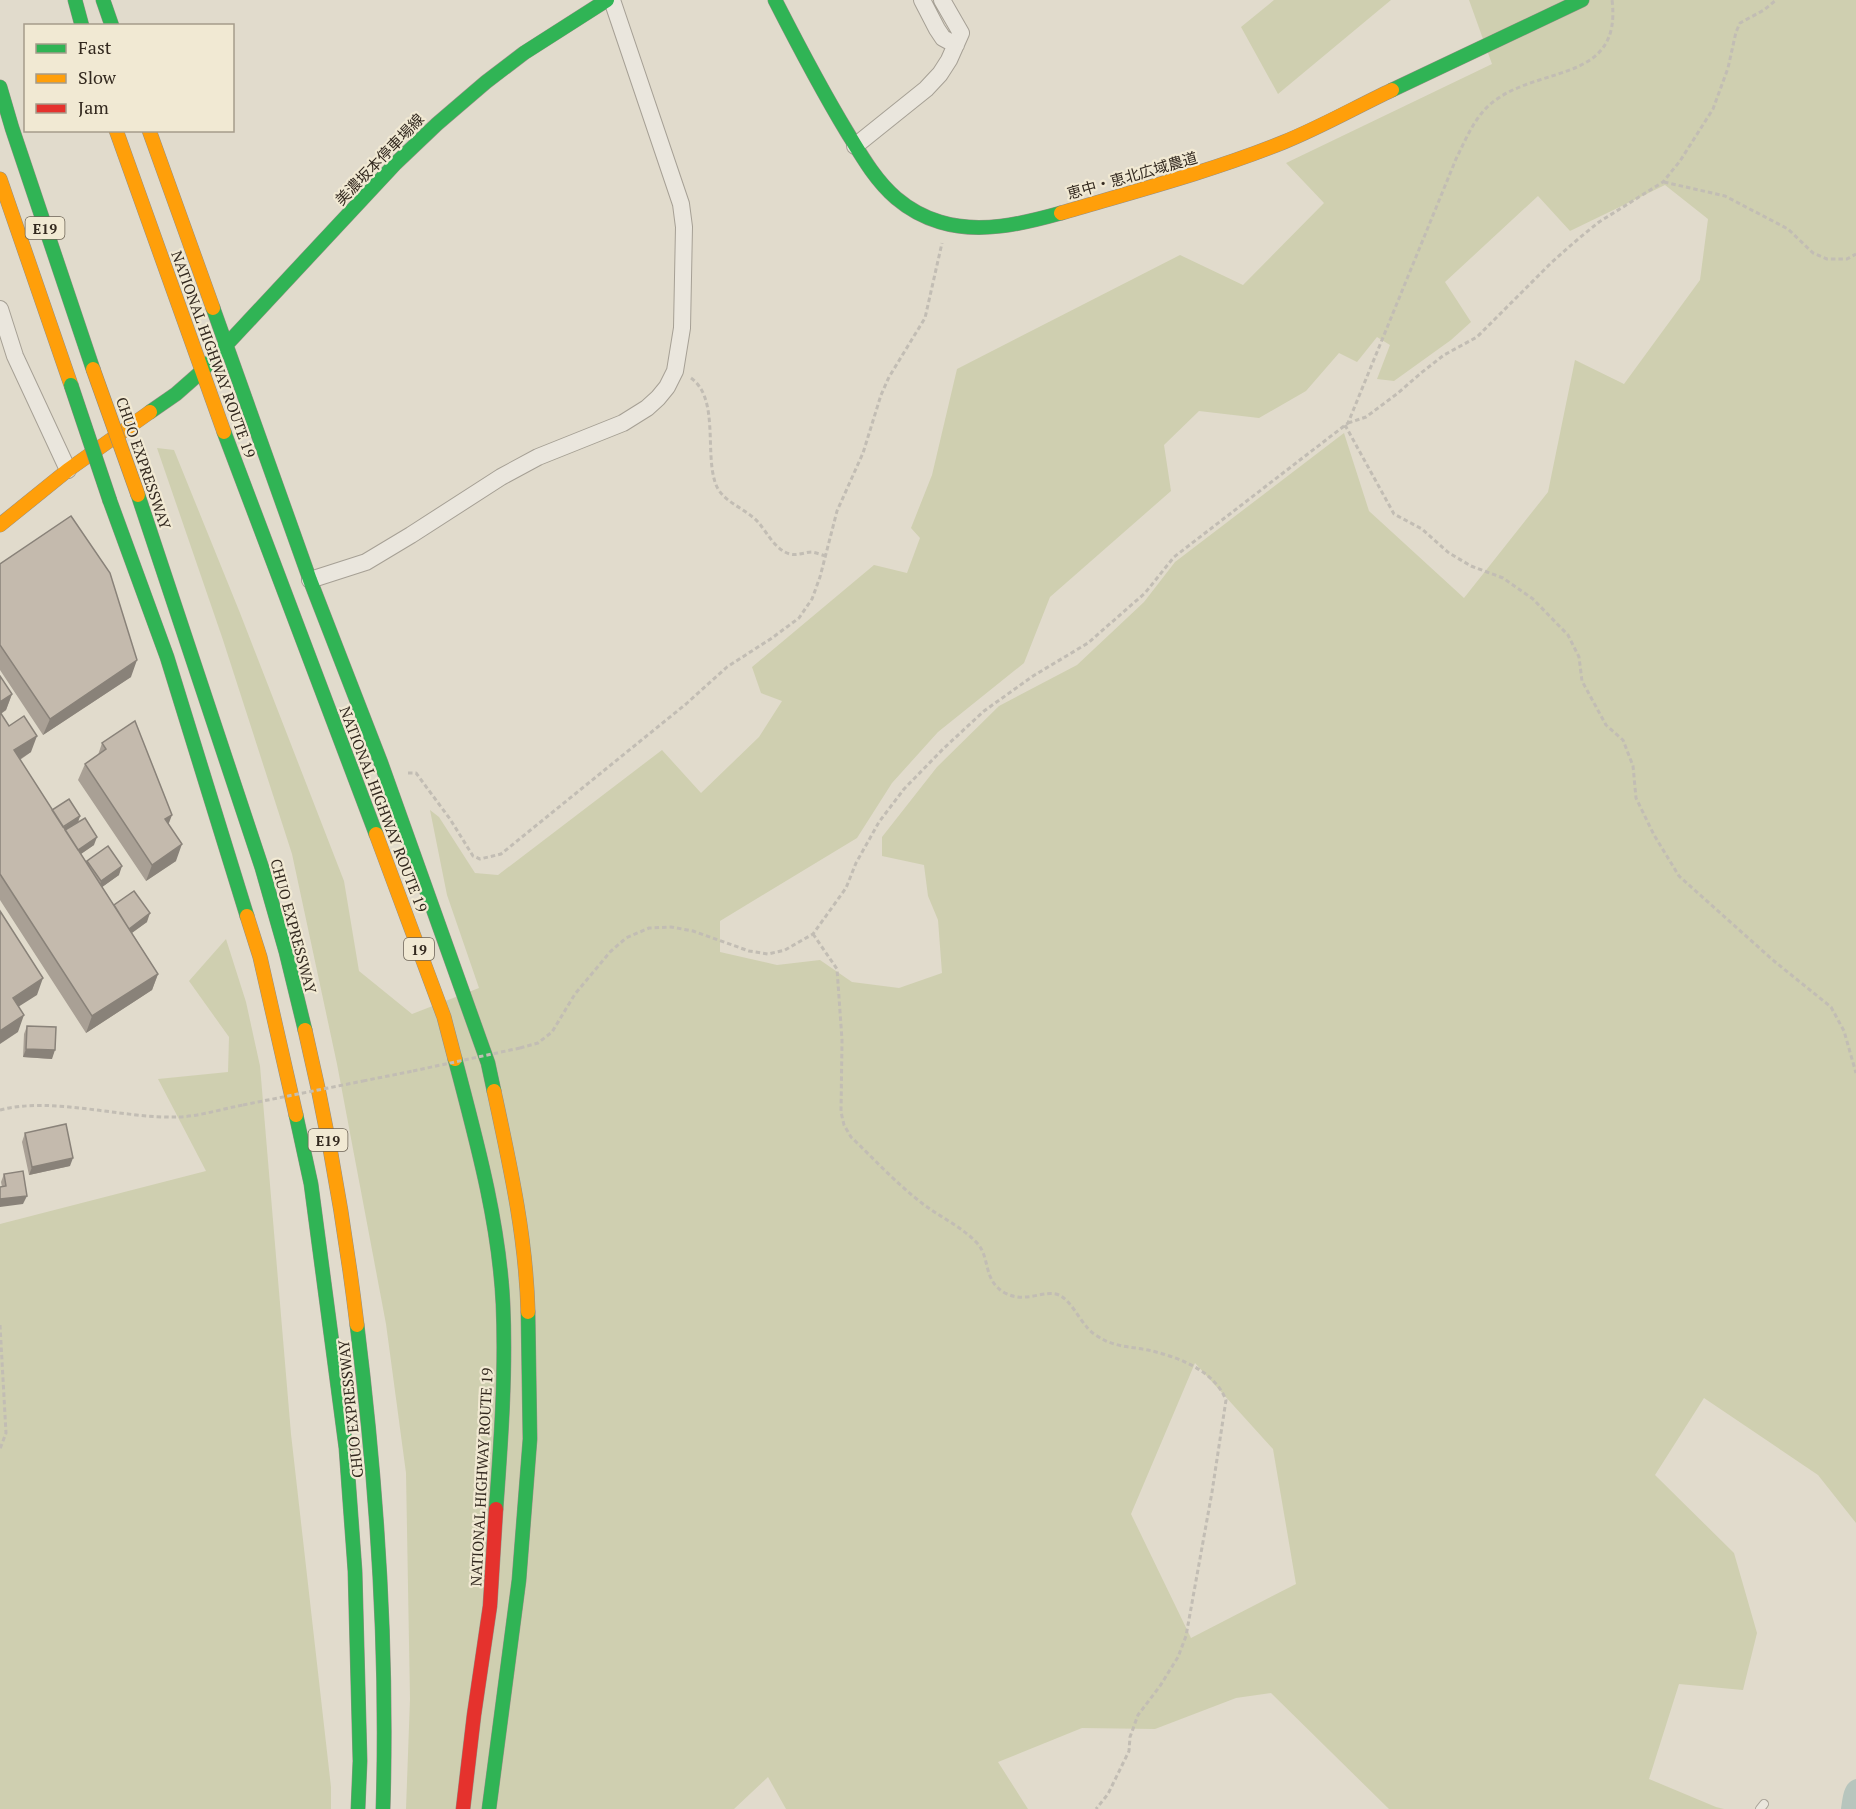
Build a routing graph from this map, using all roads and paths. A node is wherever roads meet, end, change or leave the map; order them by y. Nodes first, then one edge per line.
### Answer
1 (75, 0) edge
2 (103, 0) edge
3 (607, 0) edge
4 (612, 0) edge
5 (775, 0) edge
6 (922, 0) edge
7 (942, 0) edge
8 (1582, 0) edge
9 (1612, 0) edge
10 (1776, 0) edge
11 (81, 24) edge
12 (111, 24) edge
13 (956, 45) junction
14 (0, 87) edge
15 (117, 132) edge
16 (150, 132) edge
17 (855, 146) junction
18 (0, 179) edge
19 (1663, 182) junction
20 (946, 223) junction
21 (1856, 254) edge
22 (0, 309) edge
23 (227, 345) junction
24 (675, 371) junction
25 (201, 372) junction
26 (1346, 424) junction
27 (68, 470) junction
28 (0, 525) edge
29 (826, 556) junction
30 (310, 580) junction
31 (388, 783) junction
32 (813, 934) junction
33 (1856, 1073) edge
34 (0, 1110) edge
35 (0, 1324) edge
36 (0, 1449) edge
37 (358, 1809) edge
38 (383, 1809) edge
39 (463, 1809) edge
40 (489, 1809) edge
41 (1096, 1809) edge

1 - 11 main road
2 - 12 main road
3 - 23 main road, 美濃坂本停車場線
4 - 24 street
5 - 17 main road, 恵中・恵北広域農道
6 - 13 street
7 - 13 street
8 - 20 main road, 恵中・恵北広域農道
9 - 26 path
10 - 19 path
13 - 17 street
14 - 38 main road, CHUO EXPRESSWAY / E19, bridge
15 - 25 main road, NATIONAL HIGHWAY ROUTE 19 / 19
16 - 23 main road, NATIONAL HIGHWAY ROUTE 19 / 19
17 - 20 main road, 恵中・恵北広域農道
18 - 37 main road, CHUO EXPRESSWAY / E19, bridge
19 - 21 path
19 - 26 path
20 - 29 path
22 - 27 street
23 - 25 main road, 美濃坂本停車場線
23 - 30 main road, NATIONAL HIGHWAY ROUTE 19 / 19
24 - 29 path
24 - 30 street
25 - 27 main road, 美濃坂本停車場線
25 - 39 main road, NATIONAL HIGHWAY ROUTE 19 / 19
26 - 32 path
26 - 33 path
27 - 28 main road, 美濃坂本停車場線
29 - 31 path
30 - 31 main road, NATIONAL HIGHWAY ROUTE 19 / 19
31 - 40 main road, NATIONAL HIGHWAY ROUTE 19 / 19
32 - 34 path, bridge
32 - 41 path
35 - 36 path

